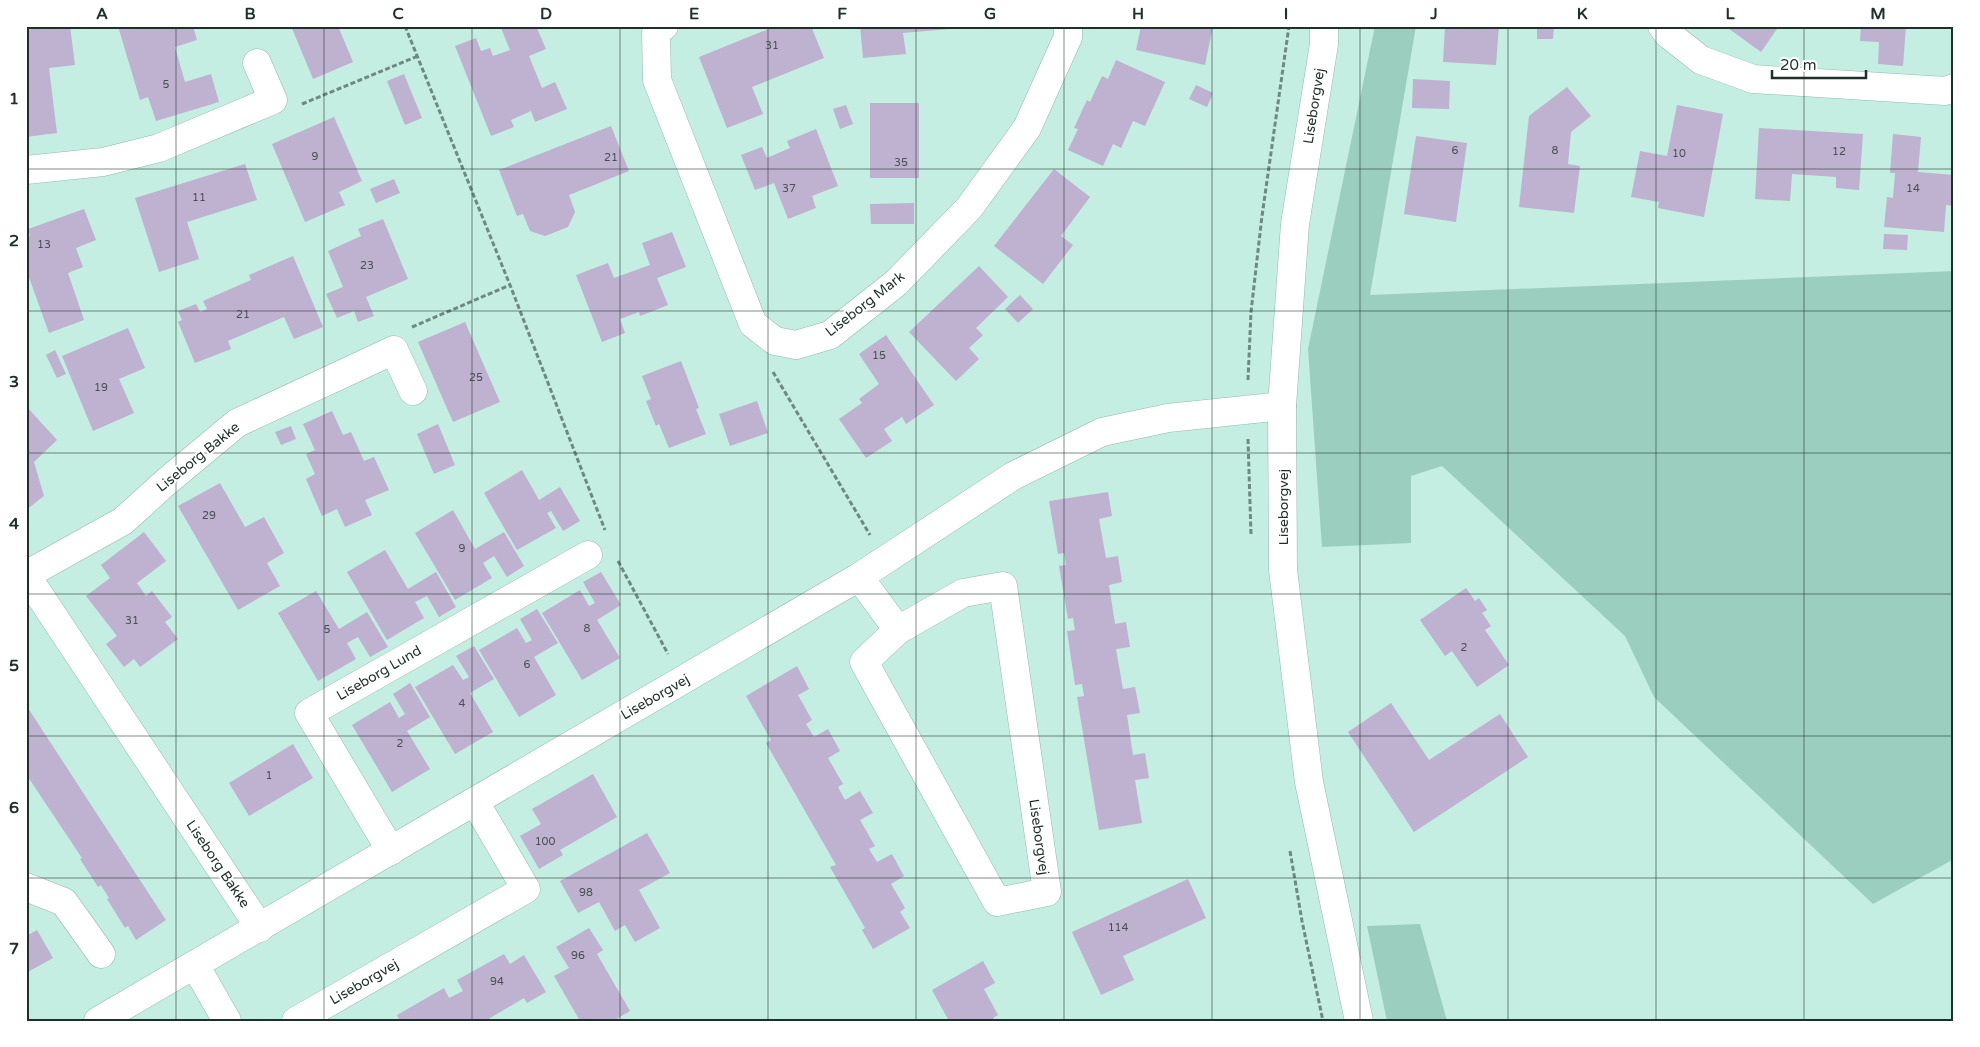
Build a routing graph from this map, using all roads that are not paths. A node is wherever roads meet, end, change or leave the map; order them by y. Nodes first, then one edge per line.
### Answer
1 (1068, 26) edge
2 (1662, 26) edge
3 (654, 28) edge
4 (1326, 32) edge
5 (257, 63) dead end
6 (1954, 88) edge
7 (26, 170) edge
8 (413, 390) dead end
9 (1282, 406) junction
10 (601, 554) road end
11 (860, 577) junction
12 (29, 586) edge
13 (898, 630) junction
14 (476, 802) junction
15 (390, 850) junction
16 (26, 887) edge
17 (260, 928) junction
18 (101, 954) dead end
19 (195, 965) junction
20 (98, 1021) edge
21 (227, 1021) edge
22 (296, 1021) edge
23 (1359, 1021) edge

1 - 3 street, Liseborg Mark
2 - 6 street
4 - 9 street, Liseborgvej
5 - 7 street
8 - 12 street, Liseborg Bakke
9 - 11 street, Liseborgvej
9 - 23 street, Liseborgvej
10 - 15 street, Liseborg Lund
11 - 13 street
11 - 14 street, Liseborgvej
12 - 17 street, Liseborg Bakke
13 - 13 street, Liseborgvej
14 - 15 street, Liseborgvej
14 - 22 street, Liseborgvej
15 - 17 street, Liseborgvej
16 - 18 street
17 - 19 street, Liseborgvej
19 - 20 street, Liseborgvej
19 - 21 street

